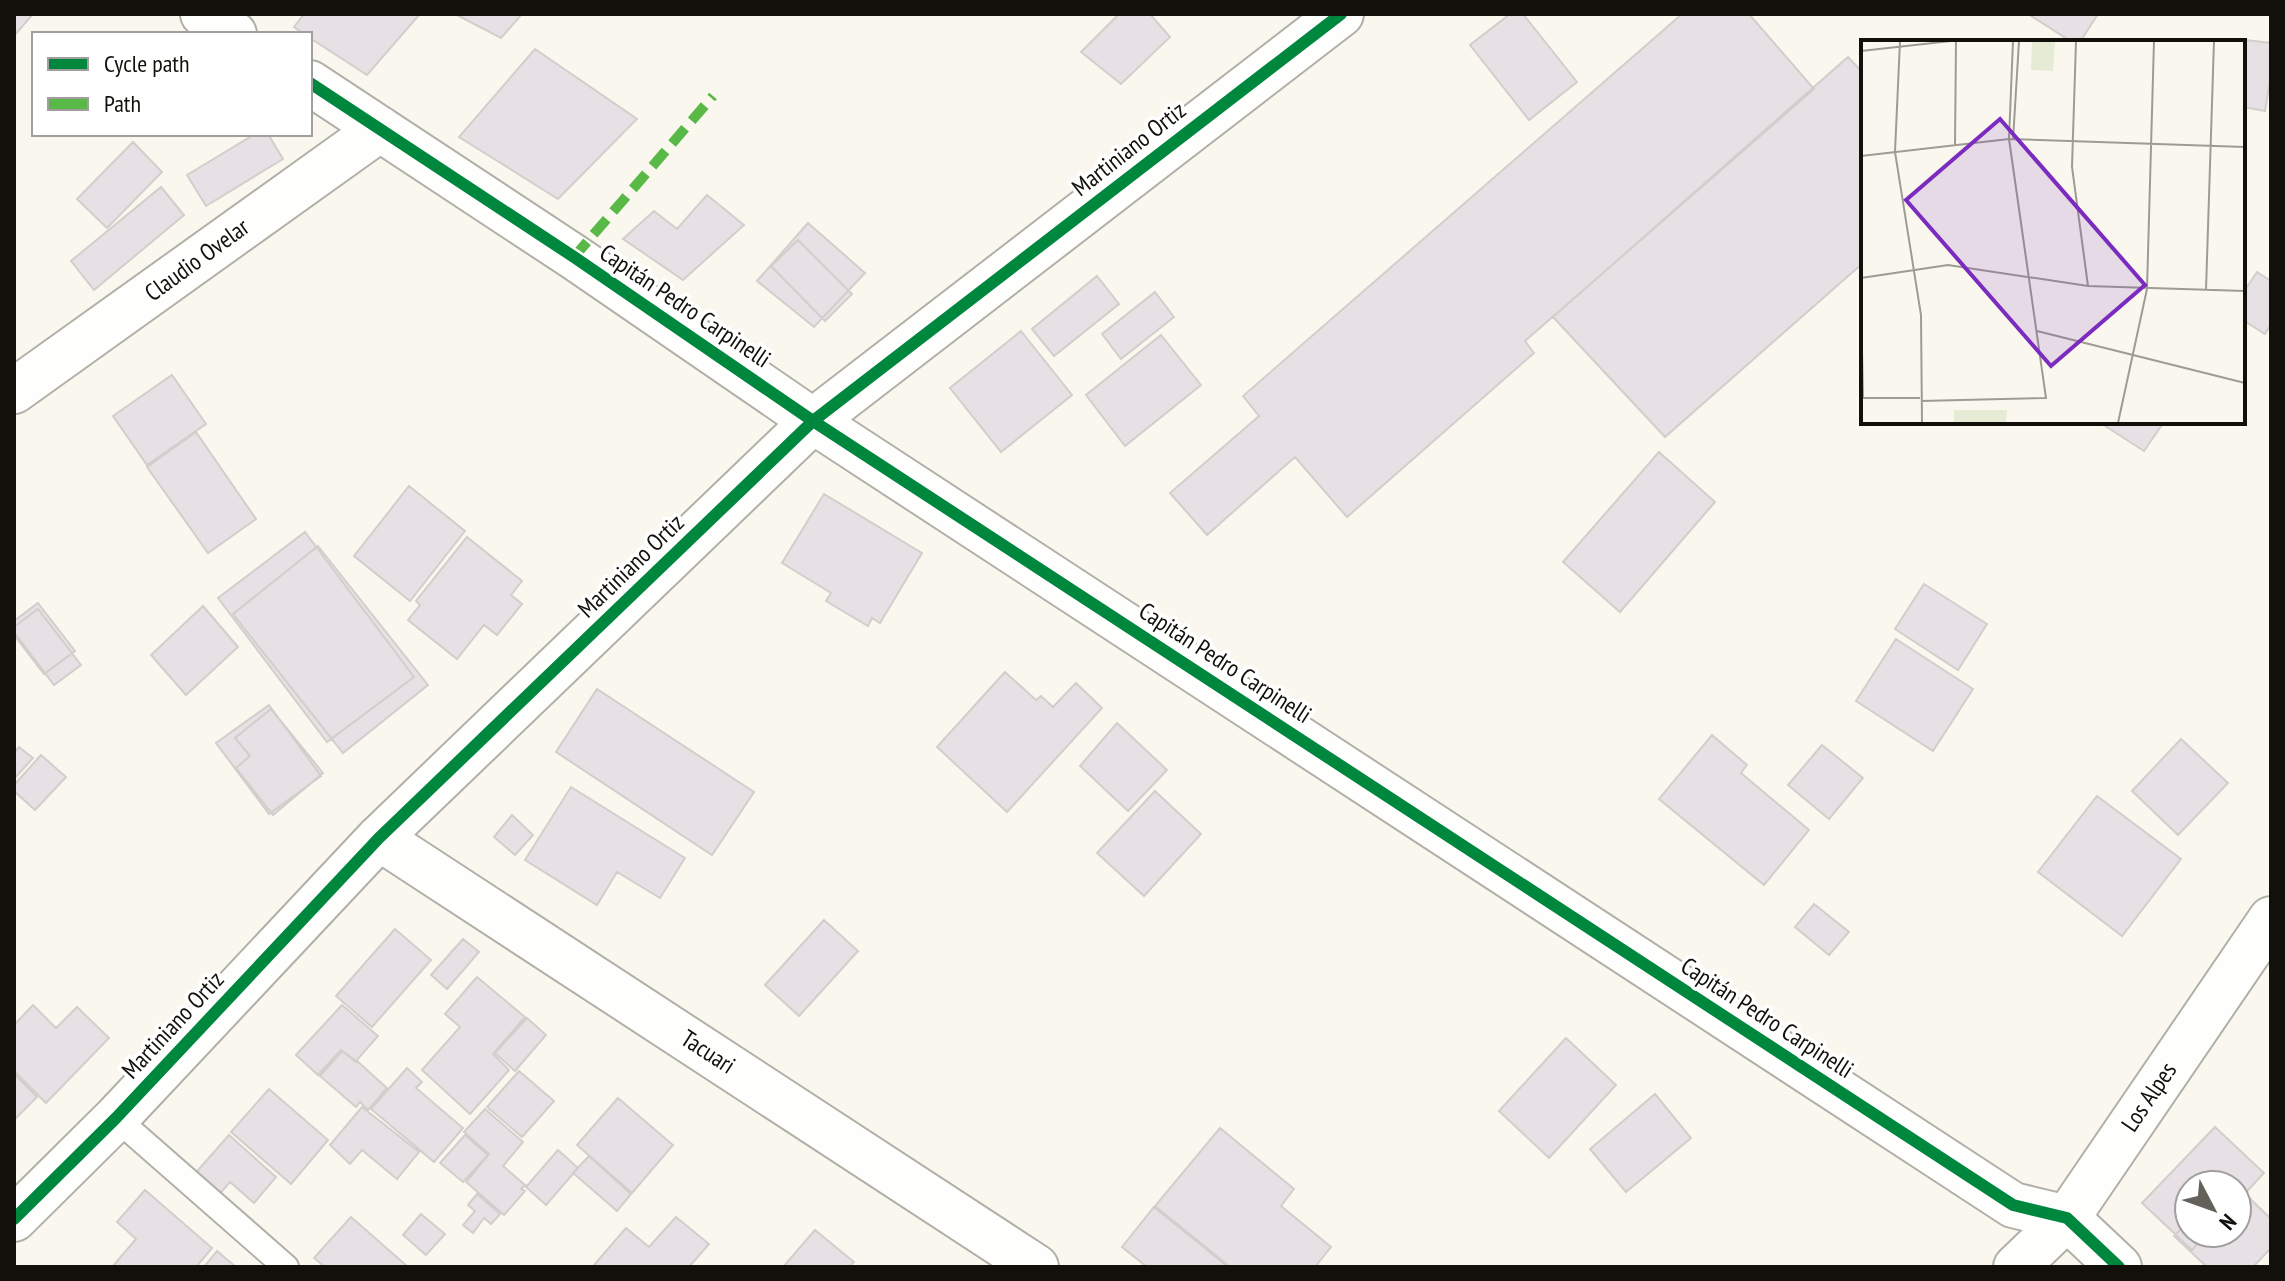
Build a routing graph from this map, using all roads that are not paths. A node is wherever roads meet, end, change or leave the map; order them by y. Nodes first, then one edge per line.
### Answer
1 (203, 14) edge
2 (1341, 14) edge
3 (231, 32) edge
4 (312, 84) edge
5 (380, 129) junction
6 (14, 391) edge
7 (813, 421) junction
8 (379, 838) junction
9 (2271, 919) edge
10 (116, 1118) junction
11 (2013, 1205) junction
12 (2067, 1218) junction
13 (14, 1219) edge
14 (2034, 1261) edge
15 (286, 1267) edge
16 (1036, 1267) edge
17 (2119, 1267) edge

1 - 3 street
2 - 7 street, Martiniano Ortiz
4 - 5 street, Capitán Pedro Carpinelli
5 - 6 street, Claudio Ovelar
5 - 7 street, Capitán Pedro Carpinelli
7 - 8 street, Martiniano Ortiz
7 - 11 street, Capitán Pedro Carpinelli
8 - 10 street, Martiniano Ortiz
8 - 16 street, Tacuari
9 - 12 street, Los Alpes
10 - 13 street, Martiniano Ortiz
10 - 15 lane
11 - 12 street, Capitán Pedro Carpinelli
11 - 14 street
12 - 14 street, Los Alpes
12 - 17 street, Capitán Pedro Carpinelli

